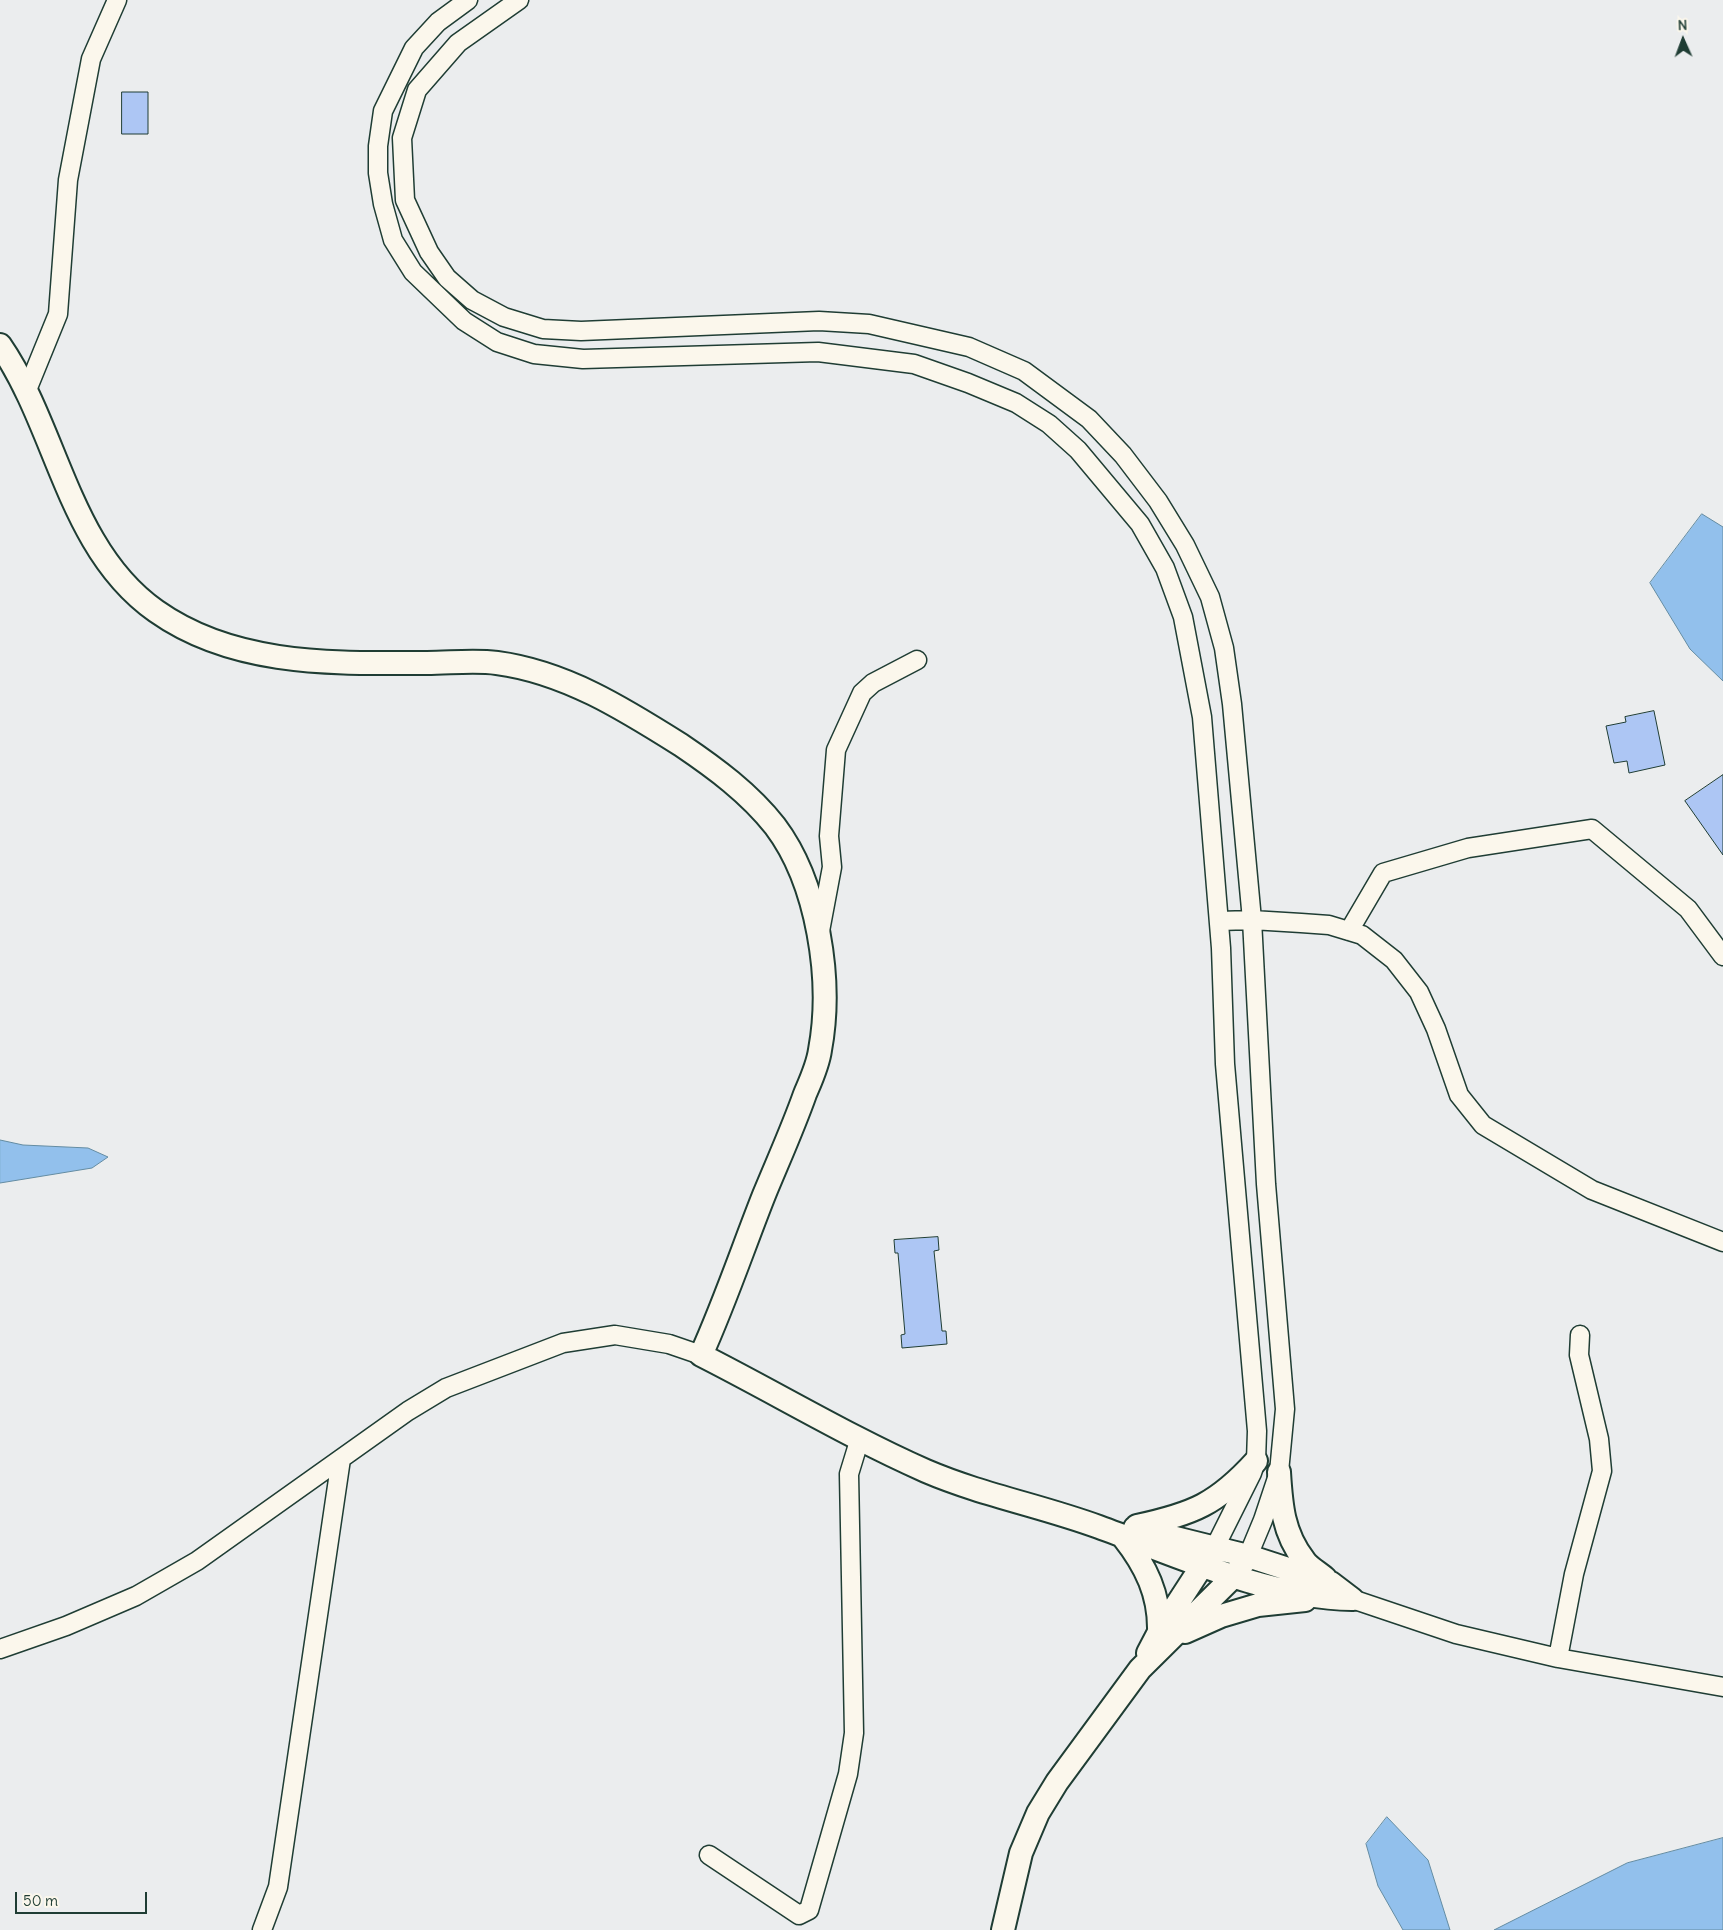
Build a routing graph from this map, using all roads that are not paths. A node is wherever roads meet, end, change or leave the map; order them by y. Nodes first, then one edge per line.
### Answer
1 (117, 0) edge
2 (468, 0) edge
3 (519, 0) edge
4 (0, 346) edge
5 (27, 390) junction
6 (917, 660) dead end
7 (1252, 920) junction
8 (1219, 921) junction
9 (1349, 931) junction
10 (819, 934) junction
11 (1723, 956) edge
12 (1723, 1242) edge
13 (1580, 1335) dead end
14 (701, 1354) junction
15 (860, 1438) junction
16 (341, 1459) junction
17 (1256, 1461) junction
18 (1279, 1472) junction
19 (1127, 1532) junction
20 (1208, 1556) junction
21 (1248, 1556) junction
22 (1234, 1576) junction
23 (1325, 1591) junction
24 (1352, 1599) joint
25 (1167, 1634) junction
26 (0, 1649) edge
27 (1558, 1658) junction
28 (1723, 1687) edge
29 (709, 1856) dead end
30 (262, 1930) edge
31 (1003, 1930) edge

1 - 5 street
2 - 8 street
3 - 7 street
4 - 5 main road
5 - 10 main road
6 - 10 street
7 - 8 street
7 - 9 street
7 - 18 street
8 - 17 street
9 - 11 street
9 - 12 street
10 - 14 main road
13 - 27 street
14 - 15 main road
14 - 16 street
15 - 19 main road
15 - 29 street
16 - 26 street
16 - 30 street
17 - 19 main road
17 - 20 street
18 - 21 street
18 - 23 main road
19 - 20 main road
19 - 25 main road
20 - 21 main road
20 - 22 main road
20 - 25 main road
21 - 22 main road
21 - 23 main road
22 - 23 main road
22 - 25 main road
23 - 24 main road
23 - 25 main road
24 - 27 street
25 - 31 main road
27 - 28 street

